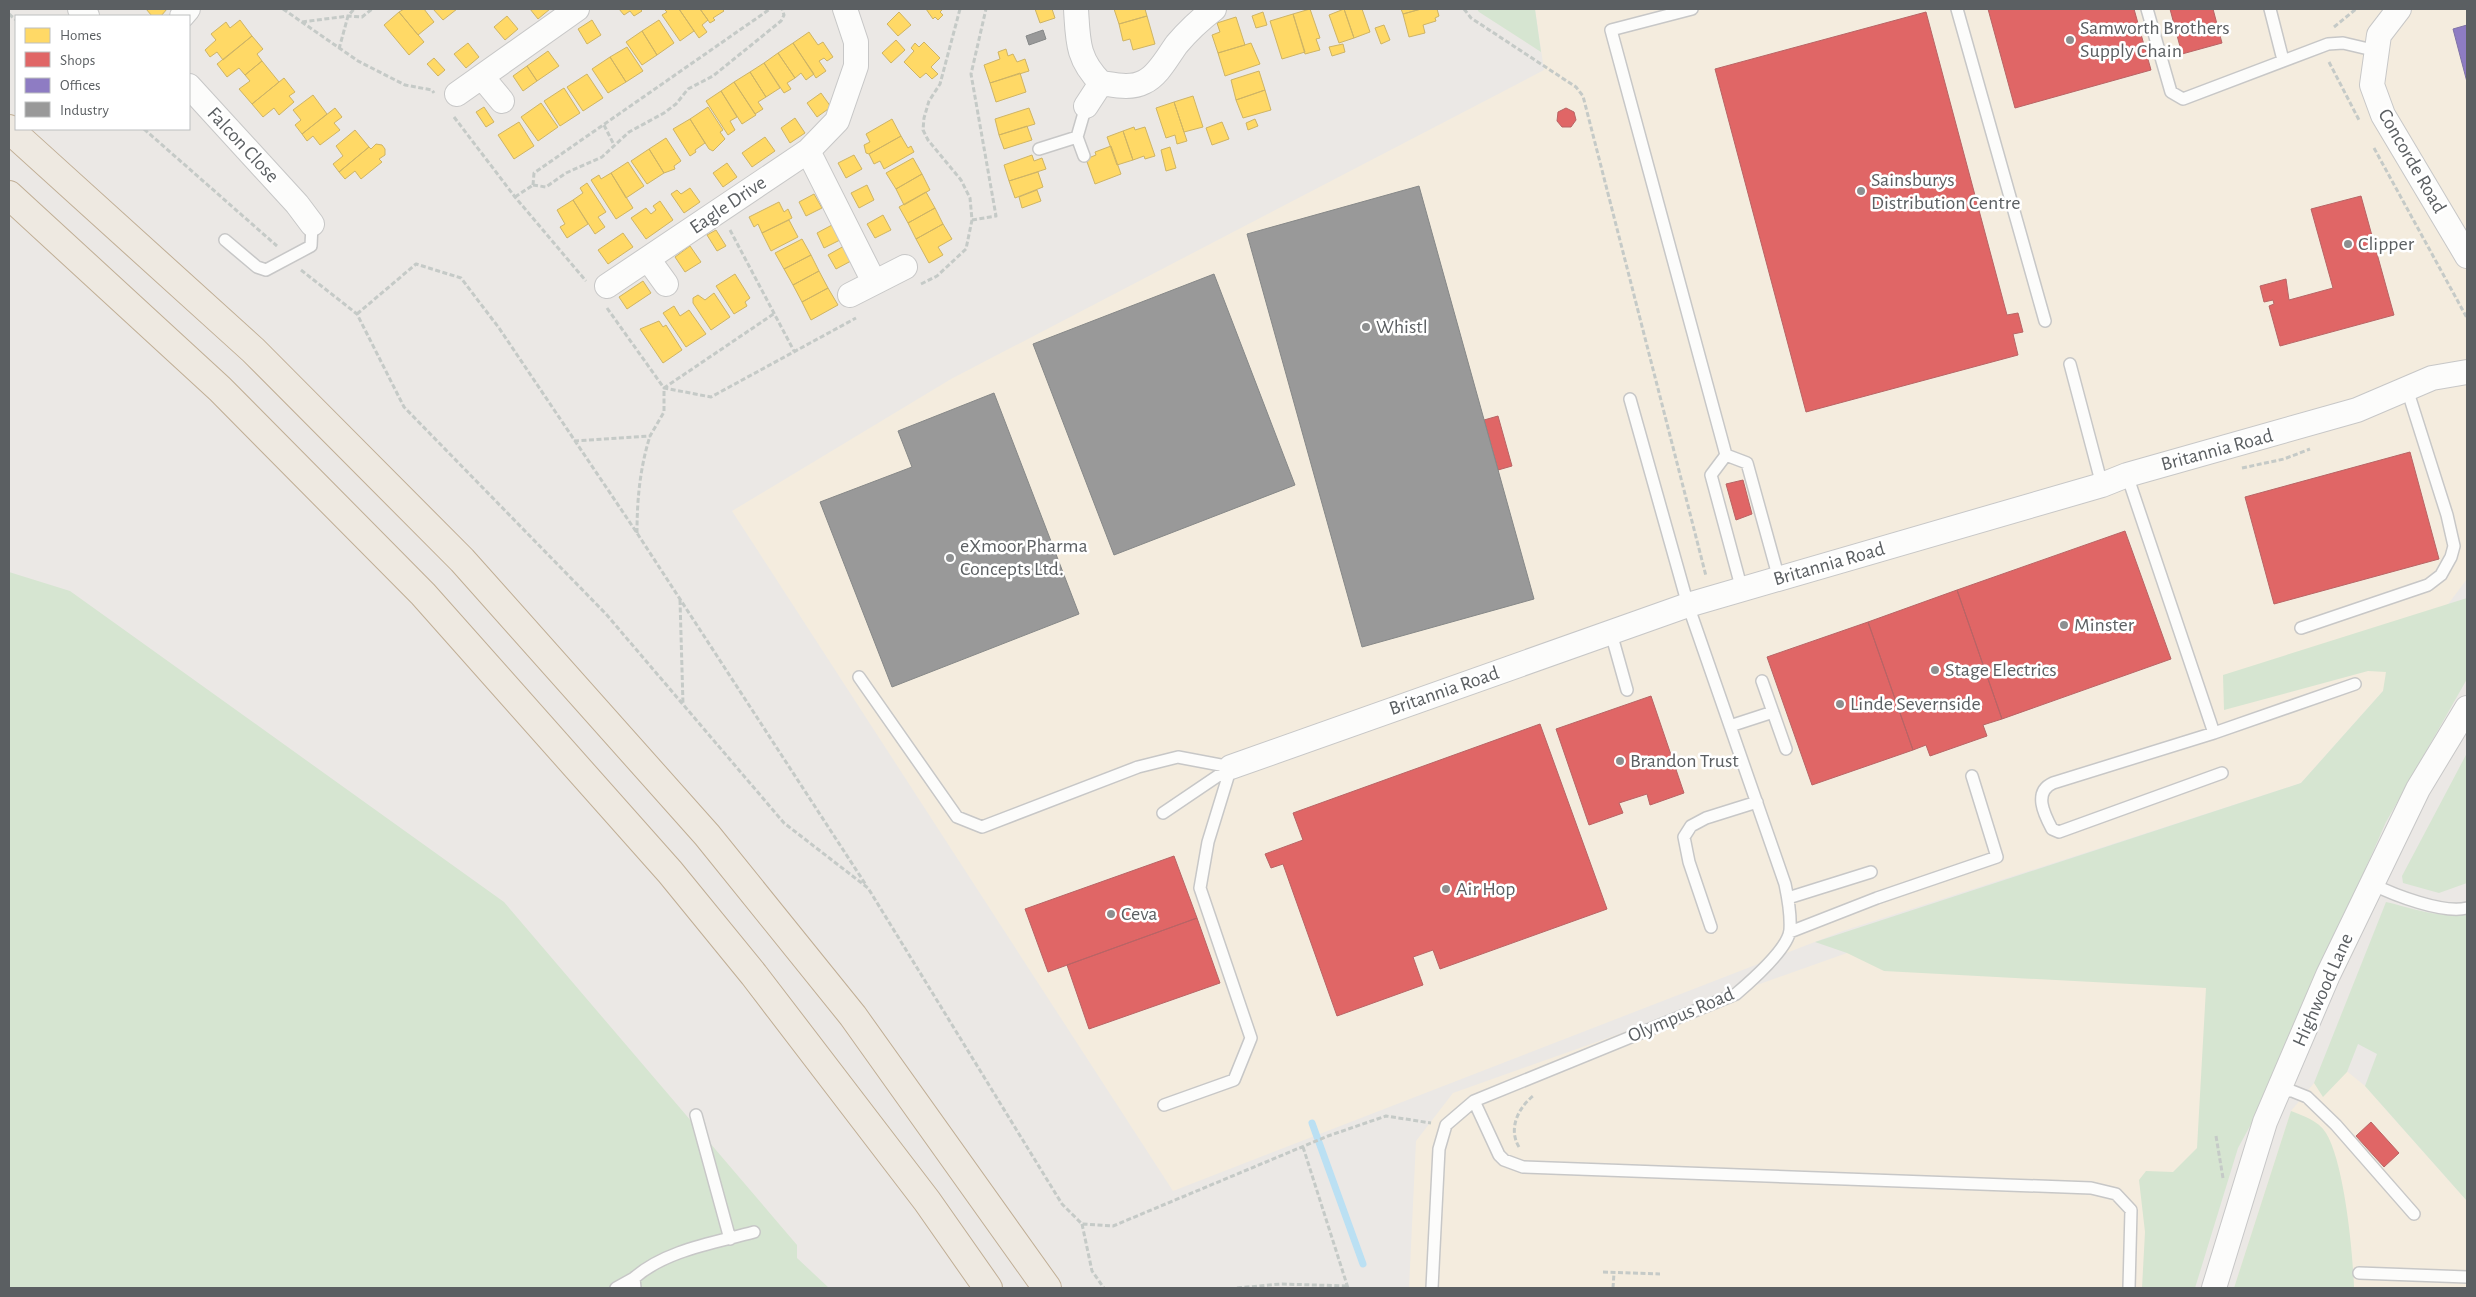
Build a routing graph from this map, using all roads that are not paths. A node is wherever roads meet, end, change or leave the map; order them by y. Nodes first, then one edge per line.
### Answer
1 (577, 9) edge
2 (845, 9) edge
3 (1076, 9) edge
4 (1214, 9) edge
5 (1692, 9) edge
6 (1957, 9) edge
7 (2147, 9) edge
8 (2270, 9) edge
9 (2400, 9) edge
10 (2377, 51) junction
11 (2284, 60) junction
12 (482, 77) junction
13 (1101, 82) junction
14 (190, 87) edge
15 (502, 101) dead end
16 (449, 102) road end
17 (1086, 106) joint
18 (9, 129) edge
19 (1077, 137) junction
20 (1039, 149) dead end
21 (808, 151) junction
22 (1084, 156) dead end
23 (9, 195) edge
24 (312, 224) joint
25 (226, 240) dead end
26 (2467, 256) edge
27 (648, 259) junction
28 (905, 267) dead end
29 (874, 282) junction
30 (666, 284) dead end
31 (599, 286) road end
32 (850, 294) dead end
33 (2046, 321) dead end
34 (2467, 354) edge
35 (2070, 364) dead end
36 (2467, 372) edge
37 (2432, 378) junction
38 (2406, 389) junction
39 (1630, 399) dead end
40 (1726, 454) junction
41 (2127, 475) junction
42 (2102, 485) junction
43 (1778, 579) junction
44 (1742, 590) junction
45 (1688, 605) junction
46 (2301, 628) dead end
47 (1611, 632) junction
48 (859, 677) dead end
49 (1762, 681) dead end
50 (2355, 684) dead end
51 (1627, 690) dead end
52 (2467, 708) edge
53 (1773, 712) junction
54 (1730, 726) junction
55 (2214, 733) junction
56 (1786, 748) dead end
57 (1231, 767) junction
58 (2222, 773) dead end
59 (1972, 776) dead end
60 (1757, 802) junction
61 (1163, 813) dead end
62 (1872, 872) dead end
63 (2372, 884) junction
64 (1788, 898) junction
65 (2467, 908) edge
66 (1711, 927) dead end
67 (1790, 932) junction
68 (2279, 1091) junction
69 (1474, 1101) junction
70 (1164, 1105) dead end
71 (696, 1115) dead end
72 (2414, 1214) dead end
73 (754, 1232) dead end
74 (730, 1238) junction
75 (2359, 1273) dead end
76 (2467, 1277) edge
77 (634, 1283) edge
78 (616, 1288) edge
79 (988, 1288) edge
80 (1047, 1288) edge
81 (1432, 1288) edge
82 (2129, 1288) edge
83 (2214, 1288) edge

1 - 12 street
2 - 21 street, Eagle Drive
3 - 13 street
4 - 13 street
5 - 40 lane
6 - 33 lane
7 - 11 lane
8 - 11 lane
9 - 10 street, Concorde Road
10 - 11 lane
10 - 26 street, Concorde Road
12 - 15 street
12 - 16 street
13 - 17 street
14 - 24 street, Falcon Close
17 - 19 lane
18 - 80 highway
19 - 20 lane
19 - 22 lane
21 - 27 street, Eagle Drive
21 - 29 street
23 - 79 highway
24 - 25 lane
27 - 30 street
27 - 31 street, Eagle Drive
28 - 29 street
29 - 32 street
34 - 37 street, Britannia Road
35 - 42 lane
36 - 37 street, Britannia Road
37 - 38 street, Britannia Road
38 - 41 street, Britannia Road
38 - 46 lane
39 - 45 lane
40 - 43 lane
40 - 44 lane
41 - 42 street, Britannia Road
41 - 55 lane
42 - 43 street, Britannia Road
43 - 44 street, Britannia Road
44 - 45 street, Britannia Road
45 - 47 street, Britannia Road
45 - 54 lane
47 - 51 lane
47 - 57 street, Britannia Road
48 - 57 lane
49 - 53 lane
50 - 55 lane
52 - 63 street, Highwood Lane
53 - 54 lane
53 - 56 lane
54 - 60 lane
55 - 58 lane
57 - 61 lane
57 - 70 lane
59 - 67 lane
60 - 64 lane
60 - 66 lane
62 - 64 lane
63 - 65 lane
63 - 68 street, Highwood Lane
64 - 67 lane
67 - 69 lane, Olympus Road
68 - 72 lane
68 - 83 street, Highwood Lane
69 - 81 lane, Olympus Road
69 - 82 lane
71 - 74 lane
73 - 74 lane
74 - 77 lane
75 - 76 lane
77 - 78 lane

